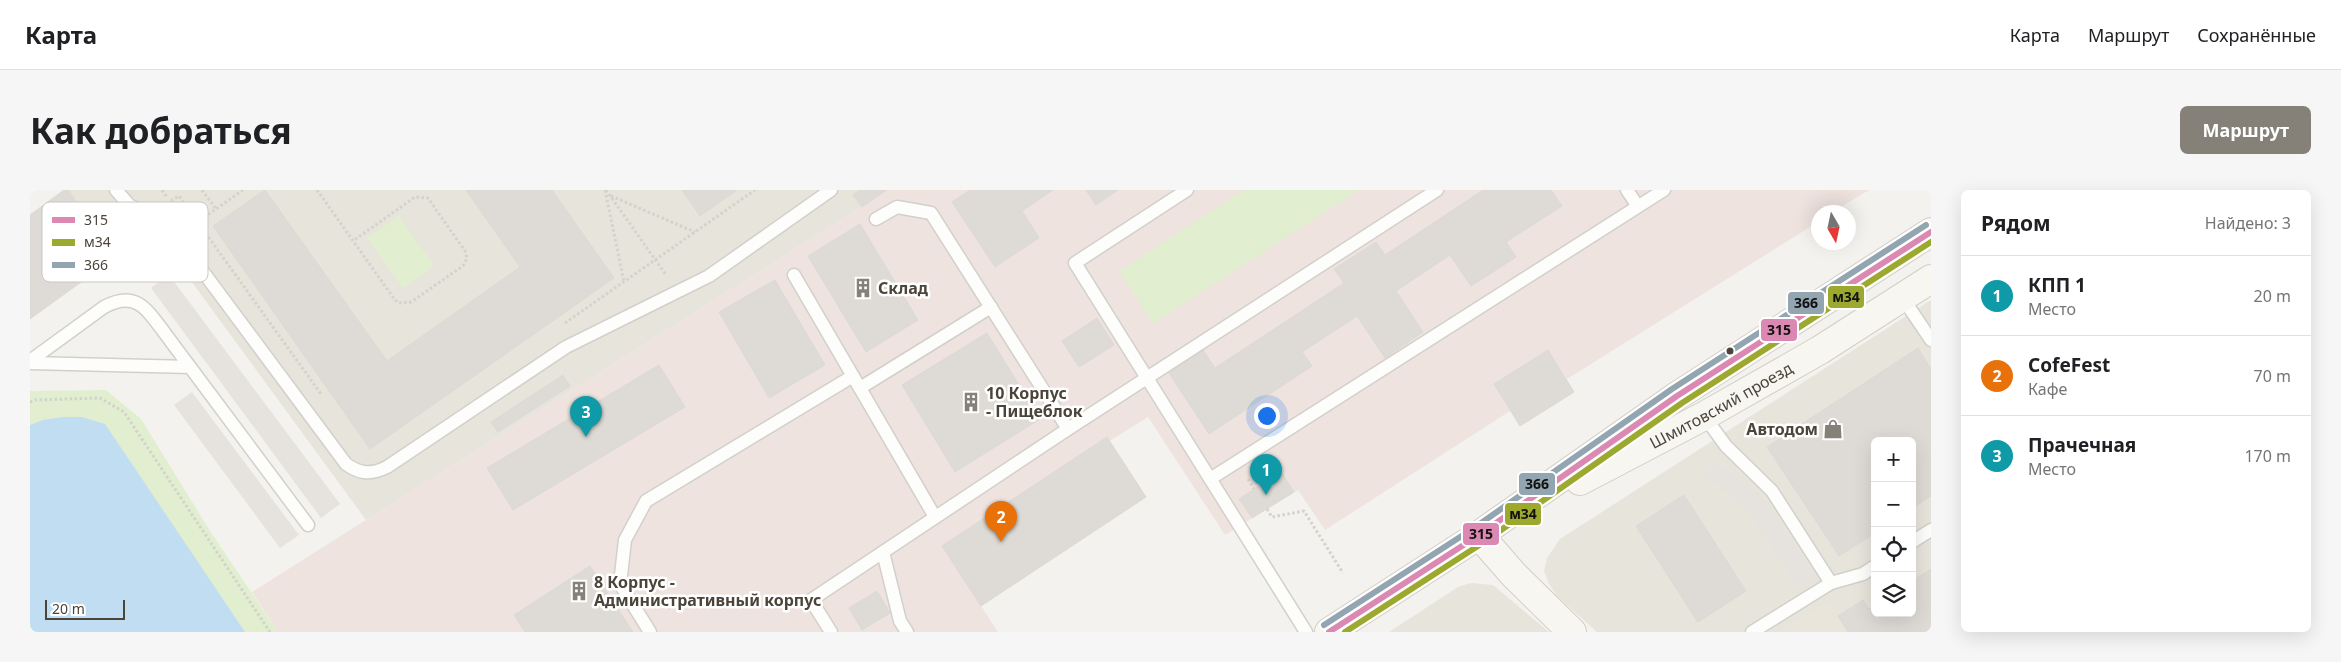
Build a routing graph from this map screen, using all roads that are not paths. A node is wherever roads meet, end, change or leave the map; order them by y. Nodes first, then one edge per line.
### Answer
1 (116, 190) edge
2 (831, 190) edge
3 (1186, 190) edge
4 (1437, 190) edge
5 (1627, 190) edge
6 (1664, 190) edge
7 (126, 202) edge
8 (1638, 205) junction
9 (876, 219) dead end
10 (1931, 232) edge
11 (794, 275) dead end
12 (208, 278) edge
13 (1931, 279) edge
14 (1902, 297) junction
15 (991, 308) junction
16 (1931, 340) edge
17 (30, 362) edge
18 (190, 366) junction
19 (853, 376) junction
20 (1147, 379) junction
21 (860, 388) junction
22 (1704, 416) junction
23 (1068, 428) junction
24 (1210, 479) junction
25 (935, 517) junction
26 (308, 525) dead end
27 (1931, 530) edge
28 (1479, 535) junction
29 (1916, 539) edge
30 (883, 552) junction
31 (1871, 569) edge
32 (1831, 583) junction
33 (829, 631) edge
34 (1570, 631) edge
35 (650, 632) edge
36 (907, 632) edge
37 (1306, 632) edge
38 (1329, 632) edge
39 (1752, 632) edge

1 - 7 lane
2 - 12 lane
3 - 20 lane
4 - 20 lane
5 - 8 lane
6 - 8 lane
8 - 24 lane
9 - 15 lane
10 - 28 main road, Шмитовский проезд
11 - 19 lane
13 - 14 main road, Шмитовский проезд
14 - 16 lane
14 - 22 main road, Шмитовский проезд
15 - 21 lane
15 - 23 lane
17 - 18 lane
17 - 18 lane
18 - 26 lane
19 - 21 lane
19 - 35 lane
20 - 23 lane
20 - 24 lane
21 - 25 lane
22 - 28 main road, Шмитовский проезд
22 - 32 lane
23 - 25 lane
24 - 37 lane
25 - 30 lane
27 - 29 lane
28 - 34 main road
28 - 38 main road, Шмитовский проезд
30 - 33 lane
30 - 36 lane
31 - 32 lane
32 - 39 lane

